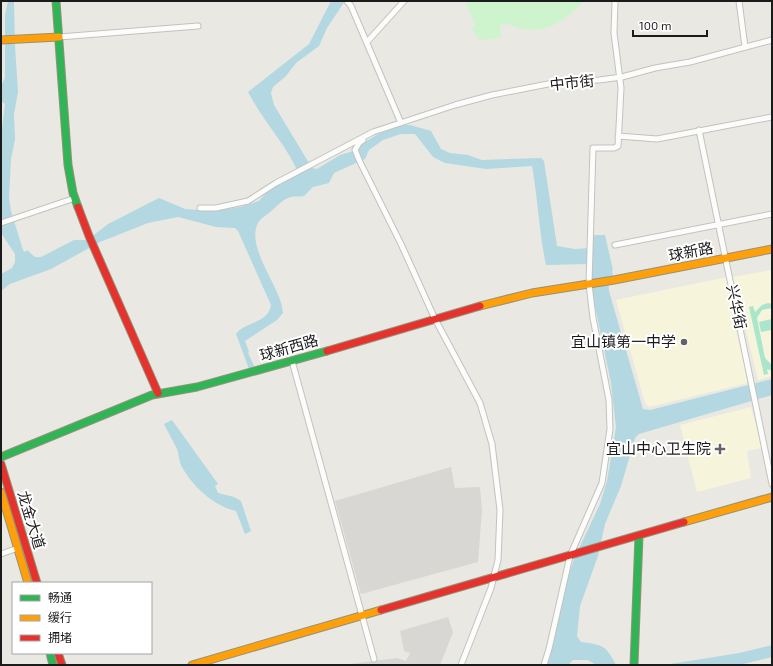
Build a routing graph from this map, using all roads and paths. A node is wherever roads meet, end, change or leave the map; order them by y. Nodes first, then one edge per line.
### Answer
1 (56, 1) edge
2 (348, 1) edge
3 (404, 1) edge
4 (615, 1) edge
5 (738, 1) edge
6 (198, 26) dead end
7 (59, 37) junction
8 (1, 40) edge
9 (772, 40) edge
10 (367, 42) junction
11 (745, 47) junction
12 (619, 77) junction
13 (772, 117) edge
14 (401, 123) junction
15 (383, 129) junction
16 (699, 130) junction
17 (618, 136) junction
18 (75, 198) junction
19 (200, 208) dead end
20 (772, 214) edge
21 (1, 223) edge
22 (719, 224) junction
23 (615, 245) dead end
24 (772, 249) edge
25 (726, 258) junction
26 (590, 284) junction
27 (435, 319) junction
28 (292, 361) junction
29 (158, 393) junction
30 (1, 457) edge
31 (1, 464) edge
32 (772, 484) edge
33 (1, 492) edge
34 (772, 497) edge
35 (639, 536) junction
36 (18, 548) junction
37 (1, 554) edge
38 (573, 555) junction
39 (494, 578) junction
40 (28, 582) edge
41 (37, 582) edge
42 (363, 616) junction
43 (50, 654) edge
44 (58, 654) edge
45 (374, 659) dead end
46 (634, 664) edge
47 (53, 665) edge
48 (62, 665) edge
49 (192, 665) edge
50 (461, 665) edge
51 (544, 665) edge

1 - 7 street
2 - 10 street
3 - 10 street
4 - 12 street
5 - 11 street
6 - 7 street
7 - 8 street
7 - 18 street
9 - 11 street, 中市街
10 - 14 street
11 - 12 street, 中市街
12 - 14 street, 中市街
12 - 17 street
13 - 16 street
14 - 15 street, 中市街
15 - 19 street
15 - 27 street
16 - 17 street
16 - 22 street, 兴华街
17 - 26 street
18 - 21 street
18 - 29 street
20 - 22 street
22 - 23 street
22 - 25 street, 兴华街
24 - 25 street, 球新路
25 - 26 street, 球新路
25 - 32 street, 兴华街
26 - 27 street, 球新西路
26 - 38 street
27 - 28 street, 球新西路
27 - 39 street
28 - 29 street, 球新西路
28 - 42 street
29 - 30 street, 球新西路
31 - 41 street, 龙金大道
33 - 36 street, 龙金大道
34 - 35 street
35 - 38 street
35 - 46 street
36 - 37 street
36 - 40 street, 龙金大道
38 - 39 street
38 - 51 street
39 - 42 street
39 - 50 street
42 - 45 street
42 - 49 street
43 - 47 street
44 - 48 street

